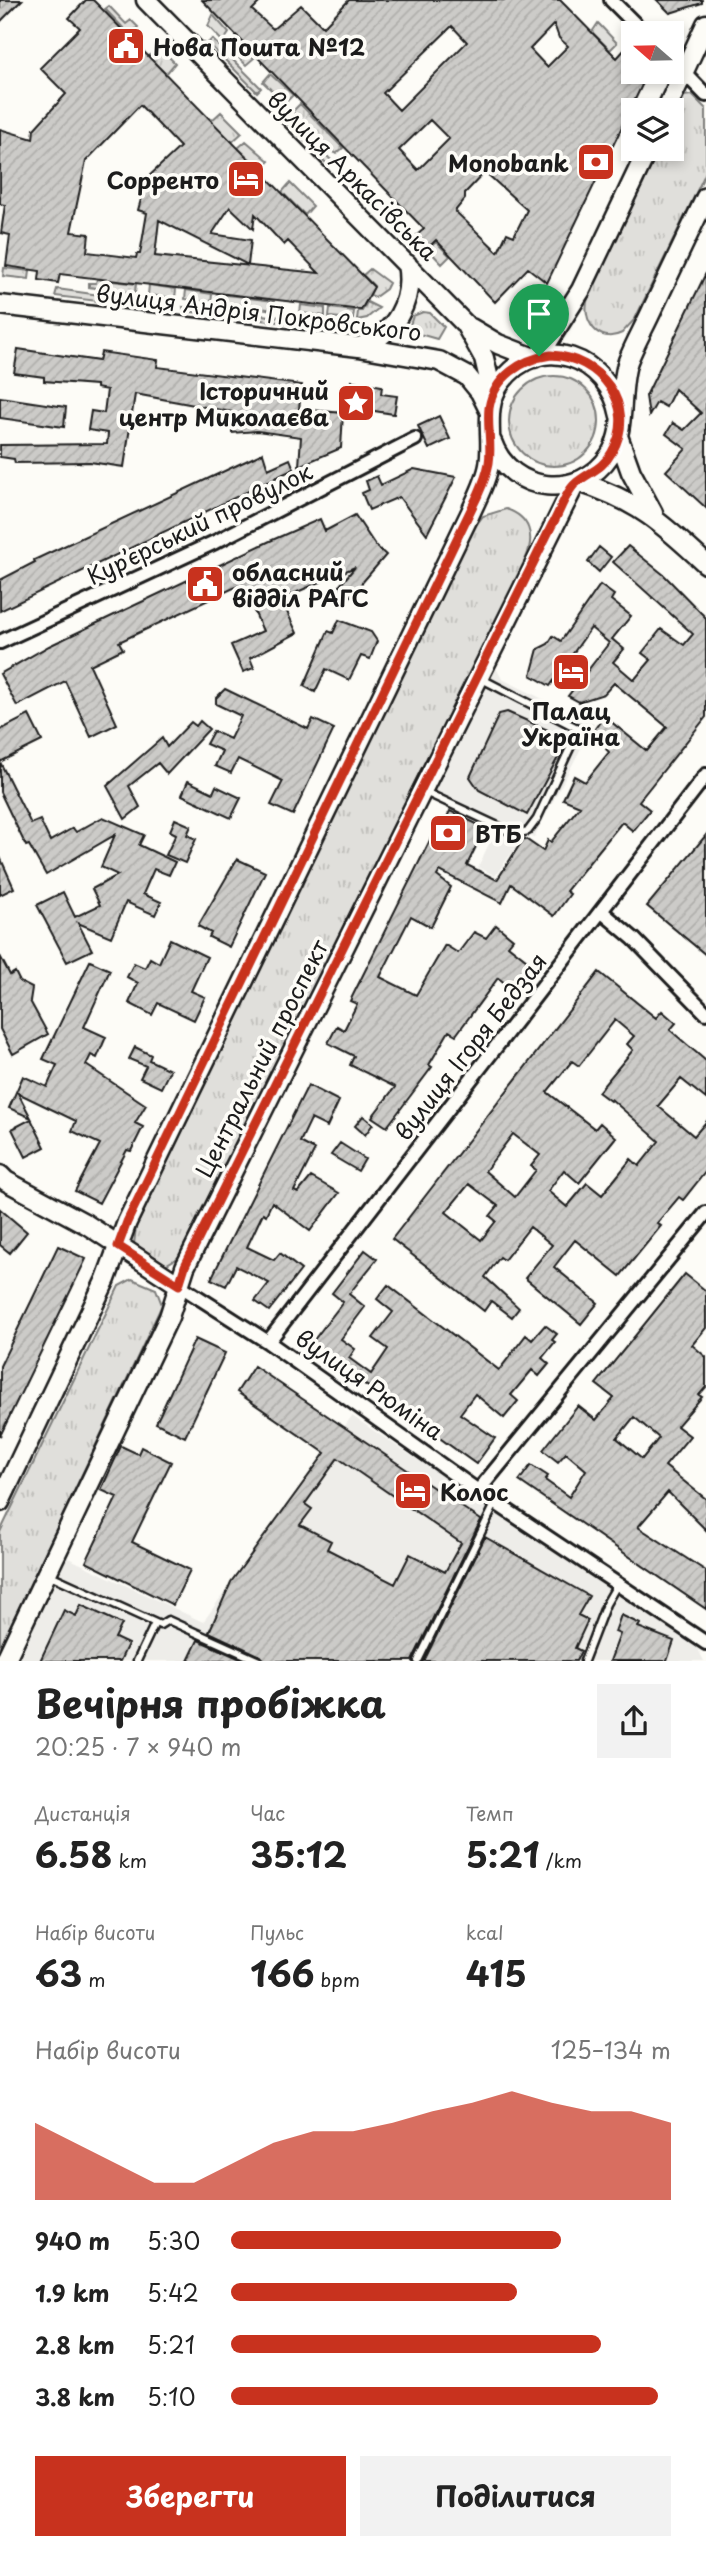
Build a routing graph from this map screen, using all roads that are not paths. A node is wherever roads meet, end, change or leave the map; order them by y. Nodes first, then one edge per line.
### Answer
1 (146, 0) edge
2 (611, 0) edge
3 (632, 21) edge
4 (706, 24) edge
5 (684, 57) edge
6 (684, 72) edge
7 (706, 95) edge
8 (642, 161) edge
9 (706, 197) edge
10 (407, 264) junction
11 (0, 304) edge
12 (465, 324) junction
13 (359, 347) junction
14 (536, 357) junction
15 (491, 403) junction
16 (620, 416) junction
17 (489, 435) junction
18 (618, 436) junction
19 (415, 439) dead end
20 (577, 483) junction
21 (656, 518) junction
22 (706, 564) edge
23 (0, 642) edge
24 (479, 677) junction
25 (706, 775) edge
26 (422, 791) junction
27 (601, 911) junction
28 (706, 1013) edge
29 (0, 1175) edge
30 (706, 1213) edge
31 (118, 1246) junction
32 (179, 1285) junction
33 (268, 1342) junction
34 (478, 1491) junction
35 (0, 1502) edge
36 (496, 1502) junction
37 (47, 1574) junction
38 (617, 1586) junction
39 (155, 1623) junction
40 (706, 1643) edge
41 (5, 1661) edge
42 (137, 1661) edge
43 (260, 1661) edge
44 (418, 1661) edge
45 (584, 1661) edge

1 - 10 main road, вулиця Аркасівська
2 - 3 street
4 - 5 main road
6 - 7 street
8 - 14 main road
9 - 16 main road
10 - 12 main road, вулиця Аркасівська
10 - 13 main road
11 - 13 main road, вулиця Андрія Покровського
12 - 14 main road, вулиця Аркасівська
12 - 15 main road, вулиця Аркасівська
13 - 15 main road, вулиця Андрія Покровського
14 - 15 main road
14 - 16 main road, вулиця Аркасівська
15 - 17 main road
16 - 18 main road
17 - 20 main road
17 - 31 main road, Центральний проспект
18 - 20 main road
18 - 21 main road
19 - 23 street, Курʼєрський провулок
20 - 21 main road
20 - 24 main road, Центральний проспект
21 - 22 main road
24 - 26 main road, Центральний проспект
24 - 26 lane
25 - 27 street, вулиця Ігоря Бедзая
26 - 32 main road, Центральний проспект
27 - 28 street
27 - 33 street, вулиця Ігоря Бедзая
29 - 31 main road, вулиця Рюміна
30 - 34 street
31 - 32 main road, вулиця Рюміна
31 - 35 main road, Центральний проспект
32 - 33 street, вулиця Рюміна
32 - 37 main road, Центральний проспект
33 - 34 street, вулиця Рюміна
34 - 36 street, вулиця Рюміна
36 - 38 street, вулиця Рюміна
36 - 44 lane
37 - 39 lane
37 - 41 main road, Центральний проспект
38 - 40 street, вулиця Рюміна
38 - 45 lane
39 - 42 lane
39 - 43 lane

